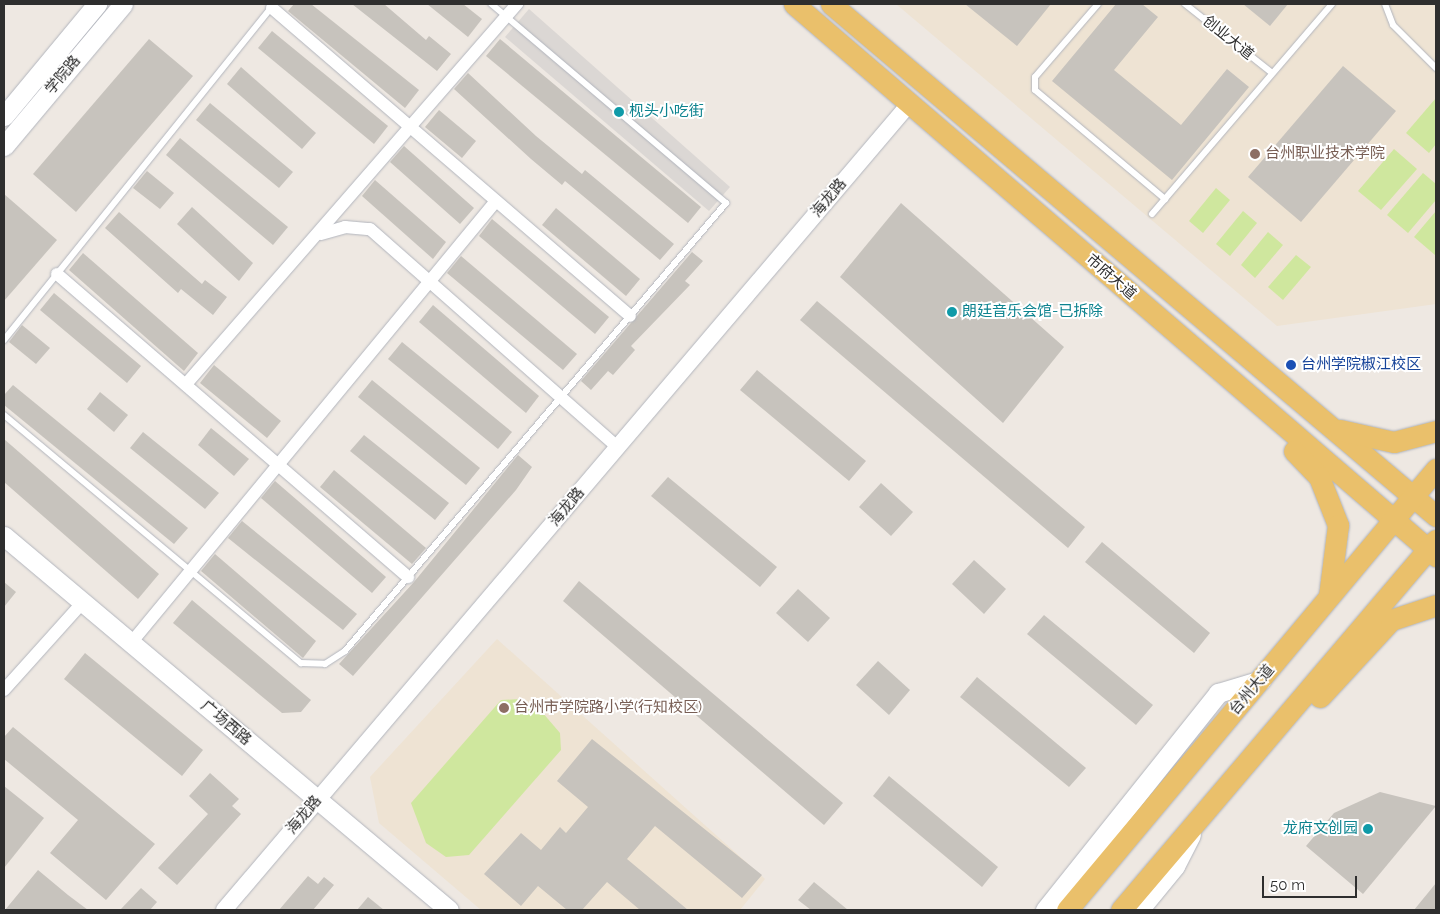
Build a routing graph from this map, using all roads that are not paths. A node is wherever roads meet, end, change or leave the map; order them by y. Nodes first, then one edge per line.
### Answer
1 (97, 4) edge
2 (123, 4) edge
3 (491, 4) edge
4 (517, 4) edge
5 (794, 4) edge
6 (831, 4) edge
7 (1098, 4) edge
8 (1185, 4) edge
9 (1332, 4) edge
10 (1386, 4) edge
11 (274, 6) edge
12 (506, 16) junction
13 (1436, 68) edge
14 (1272, 73) junction
15 (910, 103) junction
16 (4, 116) edge
17 (411, 127) junction
18 (4, 146) edge
19 (1165, 199) junction
20 (496, 201) junction
21 (1152, 214) dead end
22 (320, 234) junction
23 (57, 274) junction
24 (434, 281) junction
25 (630, 316) junction
26 (4, 340) edge
27 (1202, 356) junction
28 (188, 383) junction
29 (561, 397) junction
30 (4, 415) edge
31 (1321, 420) junction
32 (1436, 431) edge
33 (617, 447) junction
34 (279, 466) junction
35 (1436, 469) edge
36 (1413, 498) junction
37 (1436, 516) edge
38 (1394, 521) junction
39 (4, 536) edge
40 (1433, 548) edge
41 (191, 571) junction
42 (408, 577) junction
43 (1329, 598) junction
44 (83, 602) junction
45 (1436, 605) edge
46 (131, 643) junction
47 (1260, 680) junction
48 (4, 690) edge
49 (1245, 764) junction
50 (317, 799) junction
51 (1199, 818) junction
52 (224, 910) edge
53 (449, 910) edge
54 (1045, 910) edge
55 (1068, 910) edge
56 (1121, 910) edge
57 (1139, 910) edge

1 - 16 main road, 学院路
2 - 18 main road, 学院路
3 - 12 lane
4 - 12 street
5 - 15 main road, 市府大道
6 - 31 main road, 市府大道
7 - 19 lane
8 - 14 lane, 创业大道
9 - 14 lane
10 - 13 lane
11 - 17 street
11 - 23 lane
12 - 17 street
12 - 25 lane
14 - 19 lane
15 - 27 main road, 市府大道
15 - 33 street, 海龙路
17 - 20 street
17 - 22 street
19 - 21 lane
20 - 24 street
20 - 25 street
22 - 24 street
22 - 28 street
23 - 26 lane
23 - 28 street
24 - 29 street
24 - 34 street
25 - 29 lane
27 - 38 main road, 市府大道
27 - 43 main road
28 - 34 street
29 - 33 street
29 - 42 lane
30 - 41 lane
31 - 32 main road
31 - 36 main road, 市府大道
33 - 50 street, 海龙路
34 - 41 street
34 - 42 street
35 - 36 main road, 台州大道
36 - 37 main road, 市府大道
36 - 38 main road, 台州大道
38 - 40 main road, 市府大道
38 - 43 main road, 台州大道
39 - 44 main road, 广场西路
40 - 49 main road
41 - 42 lane
41 - 46 street
43 - 47 main road, 台州大道
44 - 46 main road, 广场西路
44 - 48 street
45 - 49 main road
46 - 50 main road, 广场西路
47 - 54 main road
47 - 55 main road, 台州大道
49 - 51 main road
50 - 52 street, 海龙路
50 - 53 main road, 广场西路
51 - 56 main road
51 - 57 main road

